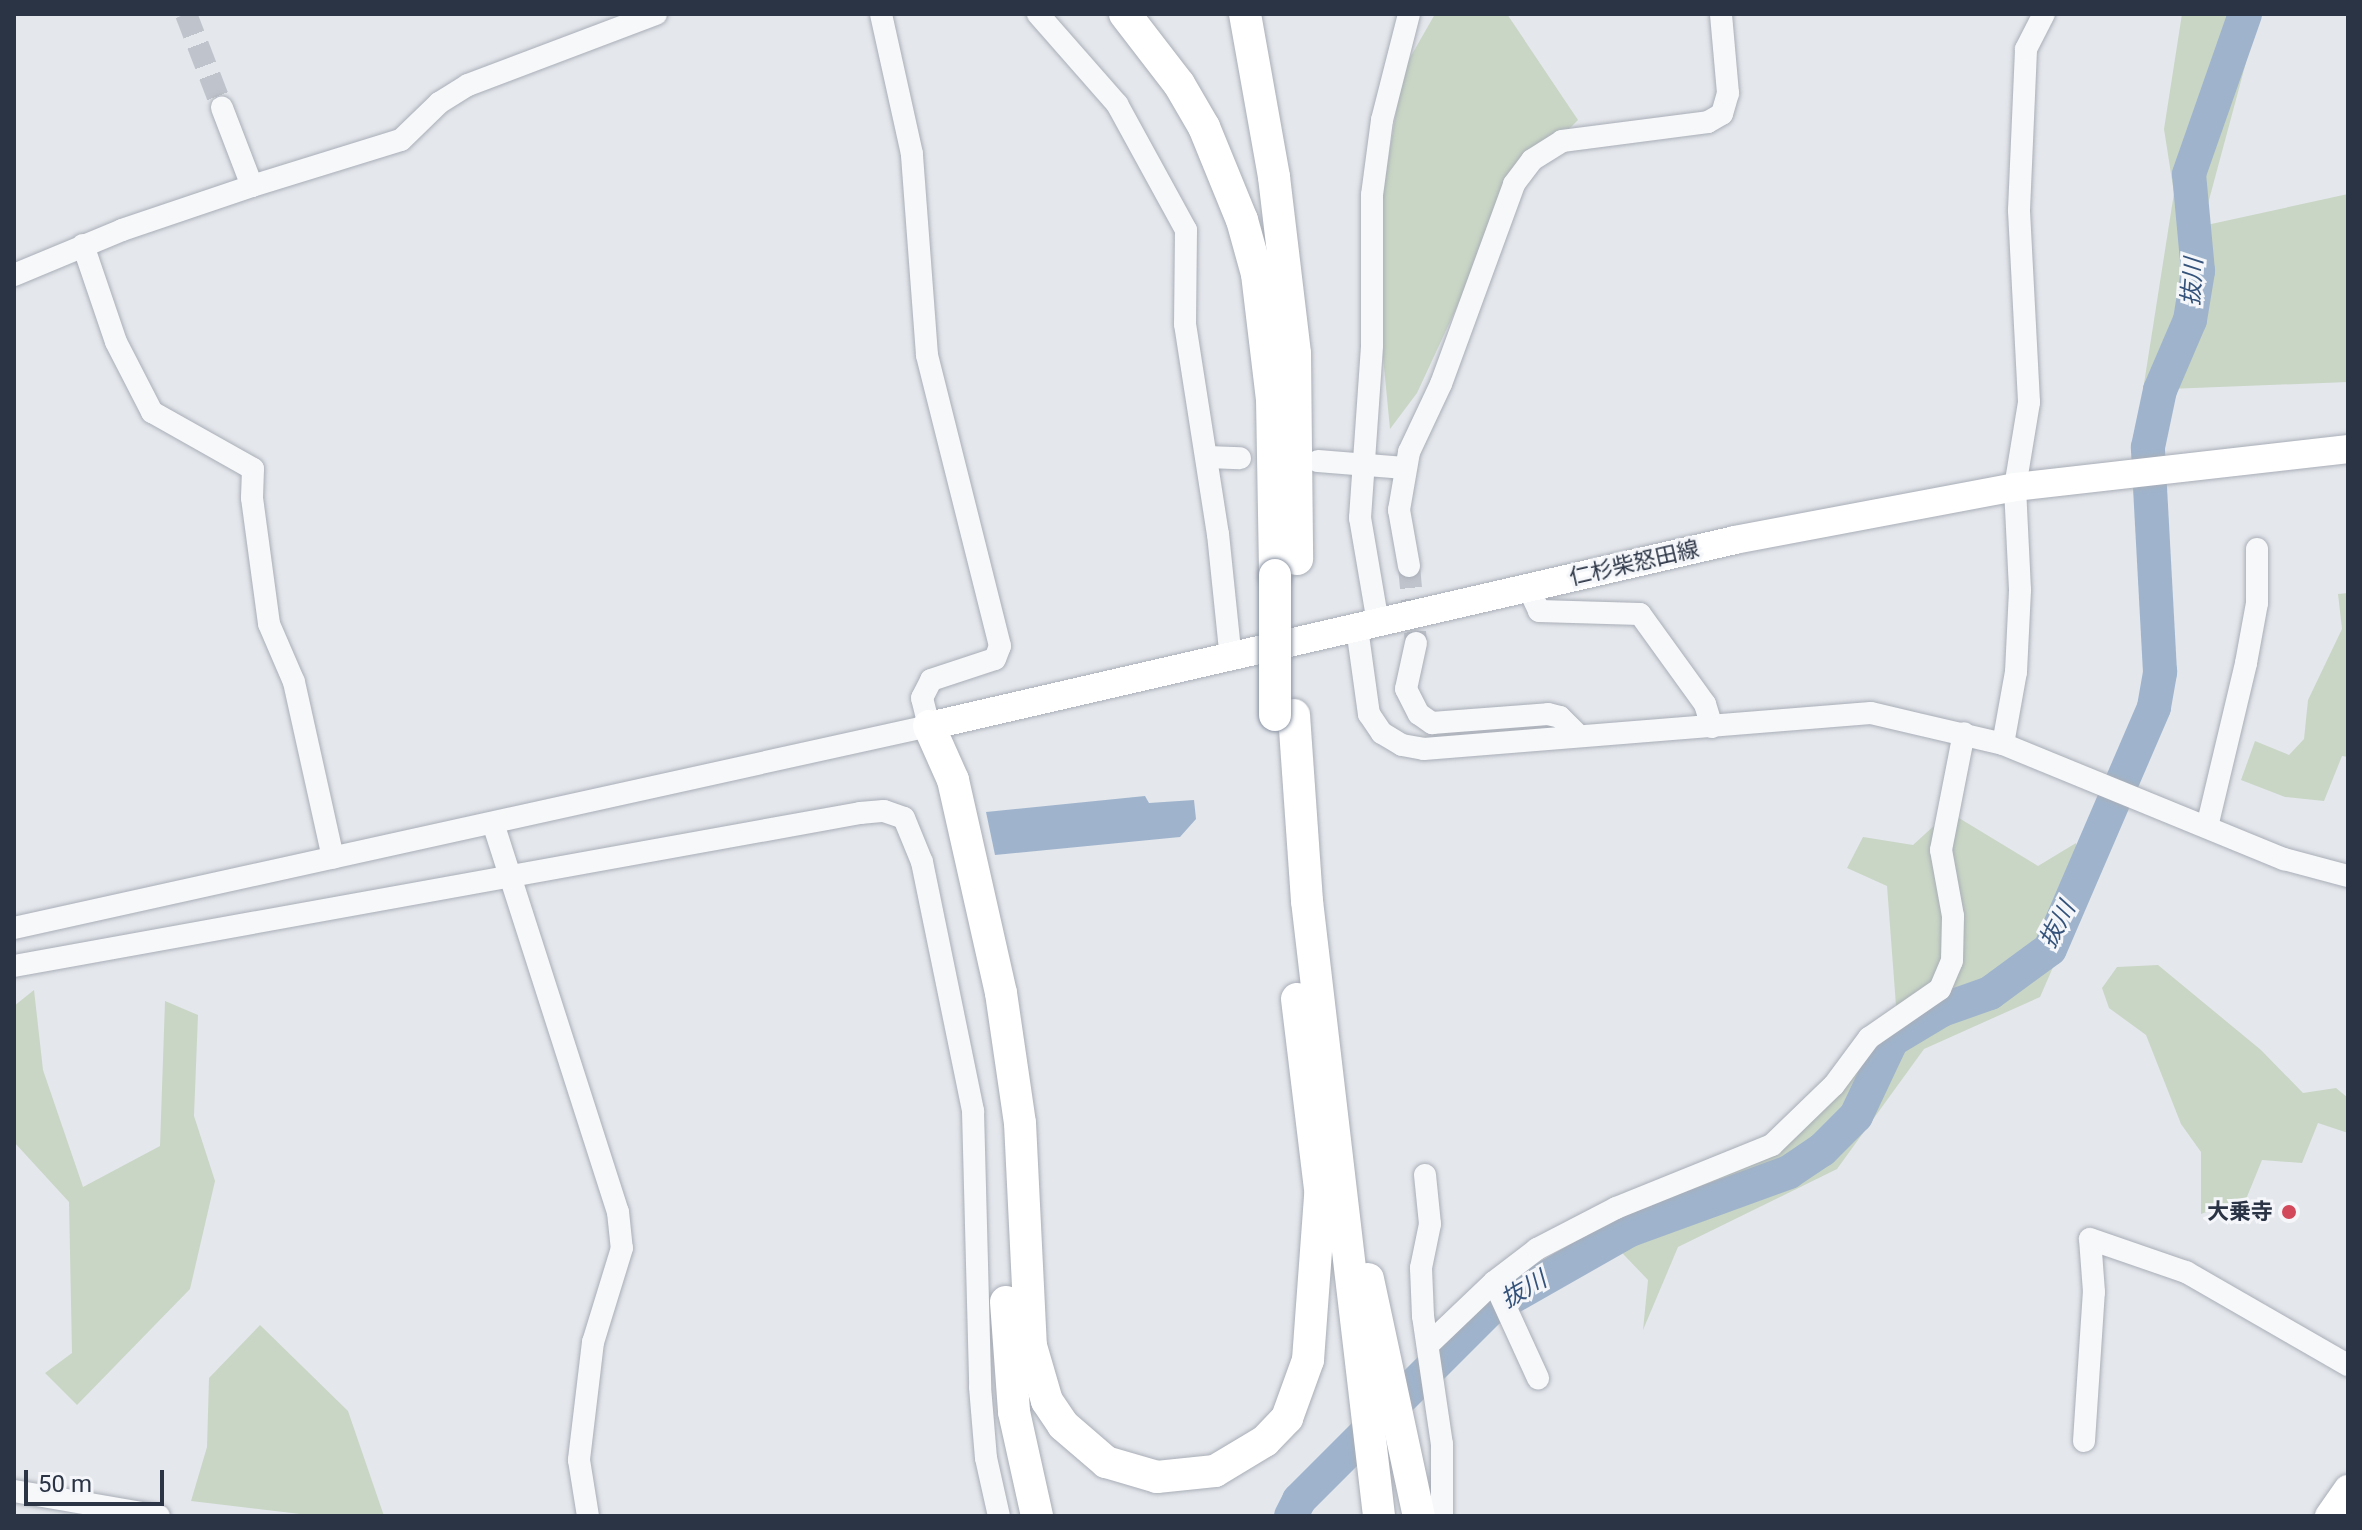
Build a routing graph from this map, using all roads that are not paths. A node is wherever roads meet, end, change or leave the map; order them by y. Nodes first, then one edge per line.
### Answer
1 (656, 14) edge
2 (881, 14) edge
3 (1038, 14) edge
4 (1125, 14) edge
5 (1245, 14) edge
6 (1409, 14) edge
7 (1721, 14) edge
8 (2044, 14) edge
9 (222, 108) tunnel mouth
10 (252, 186) junction
11 (83, 245) junction
12 (14, 275) edge
13 (2348, 449) edge
14 (1207, 457) junction
15 (1240, 458) dead end
16 (1318, 461) dead end
17 (1364, 461) junction
18 (1405, 468) junction
19 (2015, 487) junction
20 (2257, 549) dead end
21 (1409, 566) tunnel mouth
22 (1286, 576) junction
23 (1528, 587) junction
24 (1368, 625) junction
25 (1416, 643) tunnel mouth
26 (1231, 659) junction
27 (929, 726) junction
28 (1712, 727) junction
29 (1964, 733) junction
30 (1579, 736) junction
31 (2003, 744) junction
32 (493, 823) junction
33 (2207, 827) junction
34 (333, 858) junction
35 (508, 875) junction
36 (2348, 876) edge
37 (14, 928) edge
38 (14, 966) edge
39 (1425, 1175) dead end
40 (1332, 1193) junction
41 (1497, 1288) junction
42 (1428, 1345) junction
43 (1361, 1349) junction
44 (2348, 1365) edge
45 (1538, 1378) dead end
46 (2084, 1441) dead end
47 (2348, 1489) edge
48 (14, 1491) edge
49 (1369, 1508) edge
50 (159, 1516) edge
51 (588, 1516) edge
52 (999, 1516) edge
53 (1037, 1516) edge
54 (1419, 1516) edge
55 (1442, 1516) edge
56 (2329, 1516) edge

1 - 10 street
2 - 27 street
3 - 14 street
4 - 22 highway
5 - 22 highway
6 - 17 street
7 - 18 street
8 - 19 street
9 - 10 street
10 - 11 street
11 - 12 street
11 - 34 street
13 - 19 main road, 仁杉柴怒田線
14 - 15 street
14 - 26 street
16 - 17 street
17 - 18 street
17 - 24 street
18 - 21 street
19 - 23 main road, 仁杉柴怒田線
19 - 31 street
20 - 33 street
22 - 40 highway, bridge
23 - 24 main road, 仁杉柴怒田線
23 - 28 street
24 - 26 main road, 仁杉柴怒田線
24 - 30 street
25 - 30 street
26 - 27 main road, 仁杉柴怒田線
27 - 32 street
27 - 40 highway
27 - 53 highway
28 - 29 street
28 - 30 street
29 - 31 street
29 - 41 street
31 - 33 street
32 - 34 street
32 - 35 street
33 - 36 street
34 - 37 street
35 - 38 street
35 - 51 street
35 - 52 street
39 - 42 street
40 - 43 highway
40 - 43 highway
41 - 42 street
41 - 45 street
42 - 55 street
43 - 49 highway
43 - 54 highway
44 - 46 street
47 - 56 main road
48 - 50 street

